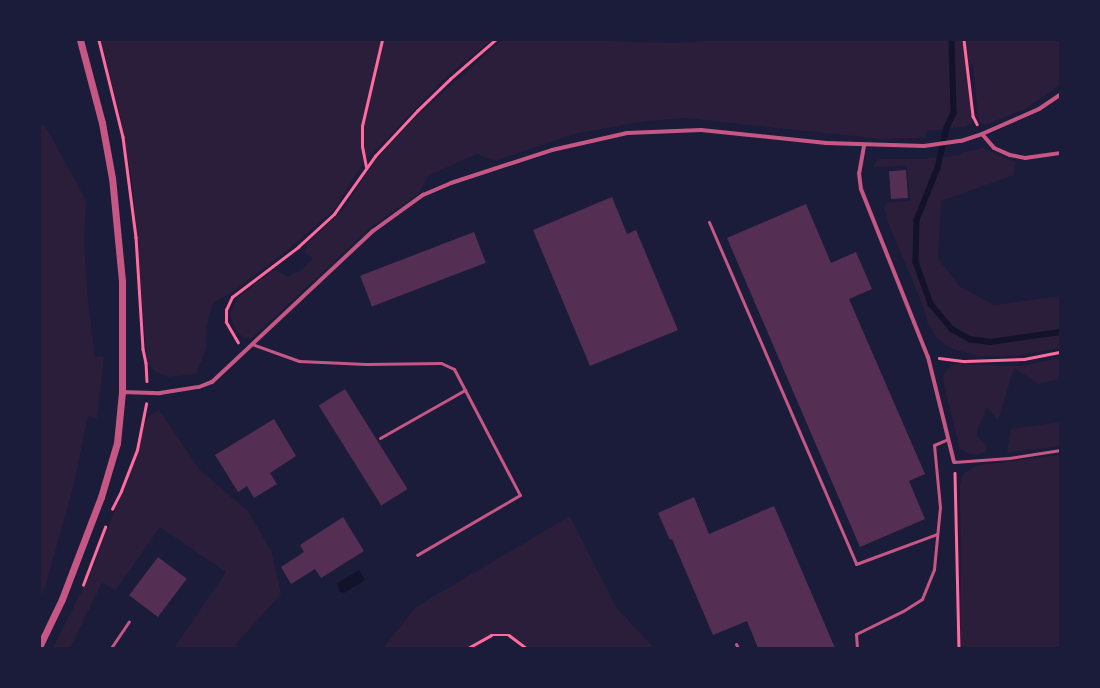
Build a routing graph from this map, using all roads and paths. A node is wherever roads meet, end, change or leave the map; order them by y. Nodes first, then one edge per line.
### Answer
1 (80, 40) edge
2 (382, 40) edge
3 (496, 40) edge
4 (634, 40) edge
5 (661, 40) edge
6 (964, 40) edge
7 (1060, 95) edge
8 (982, 134) junction
9 (864, 146) junction
10 (1060, 153) edge
11 (366, 168) junction
12 (709, 222) dead end
13 (252, 344) junction
14 (244, 351) junction
15 (1060, 352) edge
16 (928, 357) junction
17 (465, 390) junction
18 (122, 392) junction
19 (380, 438) dead end
20 (948, 438) junction
21 (1060, 450) edge
22 (954, 462) junction
23 (937, 534) junction
24 (417, 555) dead end
25 (129, 621) dead end
26 (736, 644) dead end
27 (40, 645) edge
28 (111, 648) edge
29 (468, 648) edge
30 (526, 648) edge
31 (738, 648) edge
32 (857, 648) edge
33 (958, 648) edge

1 - 18 street
2 - 11 path
3 - 11 path
4 - 5 path
6 - 8 path
7 - 8 street
8 - 9 street
8 - 10 street
9 - 13 street
9 - 16 street
11 - 14 path
12 - 23 lane
13 - 14 street
13 - 17 lane
14 - 18 street
15 - 16 path
16 - 20 street
17 - 19 lane
17 - 24 lane
18 - 27 street
20 - 22 street
20 - 23 lane
21 - 22 lane
22 - 33 path
23 - 32 lane
25 - 28 lane
26 - 31 lane
29 - 30 path

